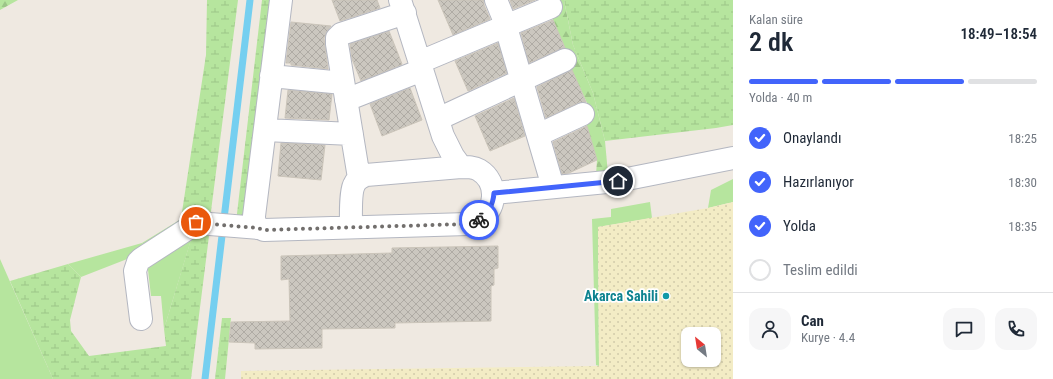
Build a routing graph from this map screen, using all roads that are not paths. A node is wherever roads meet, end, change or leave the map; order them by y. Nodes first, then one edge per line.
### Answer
1 (281, 0) edge
2 (496, 0) edge
3 (402, 4) edge
4 (551, 7) dead end
5 (505, 26) junction
6 (565, 60) dead end
7 (421, 66) junction
8 (272, 76) junction
9 (521, 80) junction
10 (345, 92) junction
11 (583, 114) dead end
12 (438, 119) junction
13 (265, 130) junction
14 (352, 134) junction
15 (538, 135) junction
16 (733, 158) edge
17 (461, 167) junction
18 (359, 178) junction
19 (553, 187) junction
20 (494, 193) junction
21 (350, 227) junction
22 (252, 228) junction
23 (141, 319) dead end

1 - 8 lane
2 - 5 lane
3 - 7 lane
3 - 10 lane
4 - 5 lane
5 - 7 lane
5 - 9 lane
6 - 9 lane
7 - 10 lane
7 - 12 lane
8 - 10 lane
8 - 13 lane
9 - 12 lane
9 - 15 lane
10 - 14 lane
11 - 15 lane
12 - 17 lane
13 - 14 lane
13 - 22 lane
14 - 18 lane
15 - 19 lane
16 - 19 lane
17 - 18 lane
17 - 20 lane
18 - 21 lane
19 - 20 lane
20 - 21 lane
21 - 22 lane
22 - 23 lane

